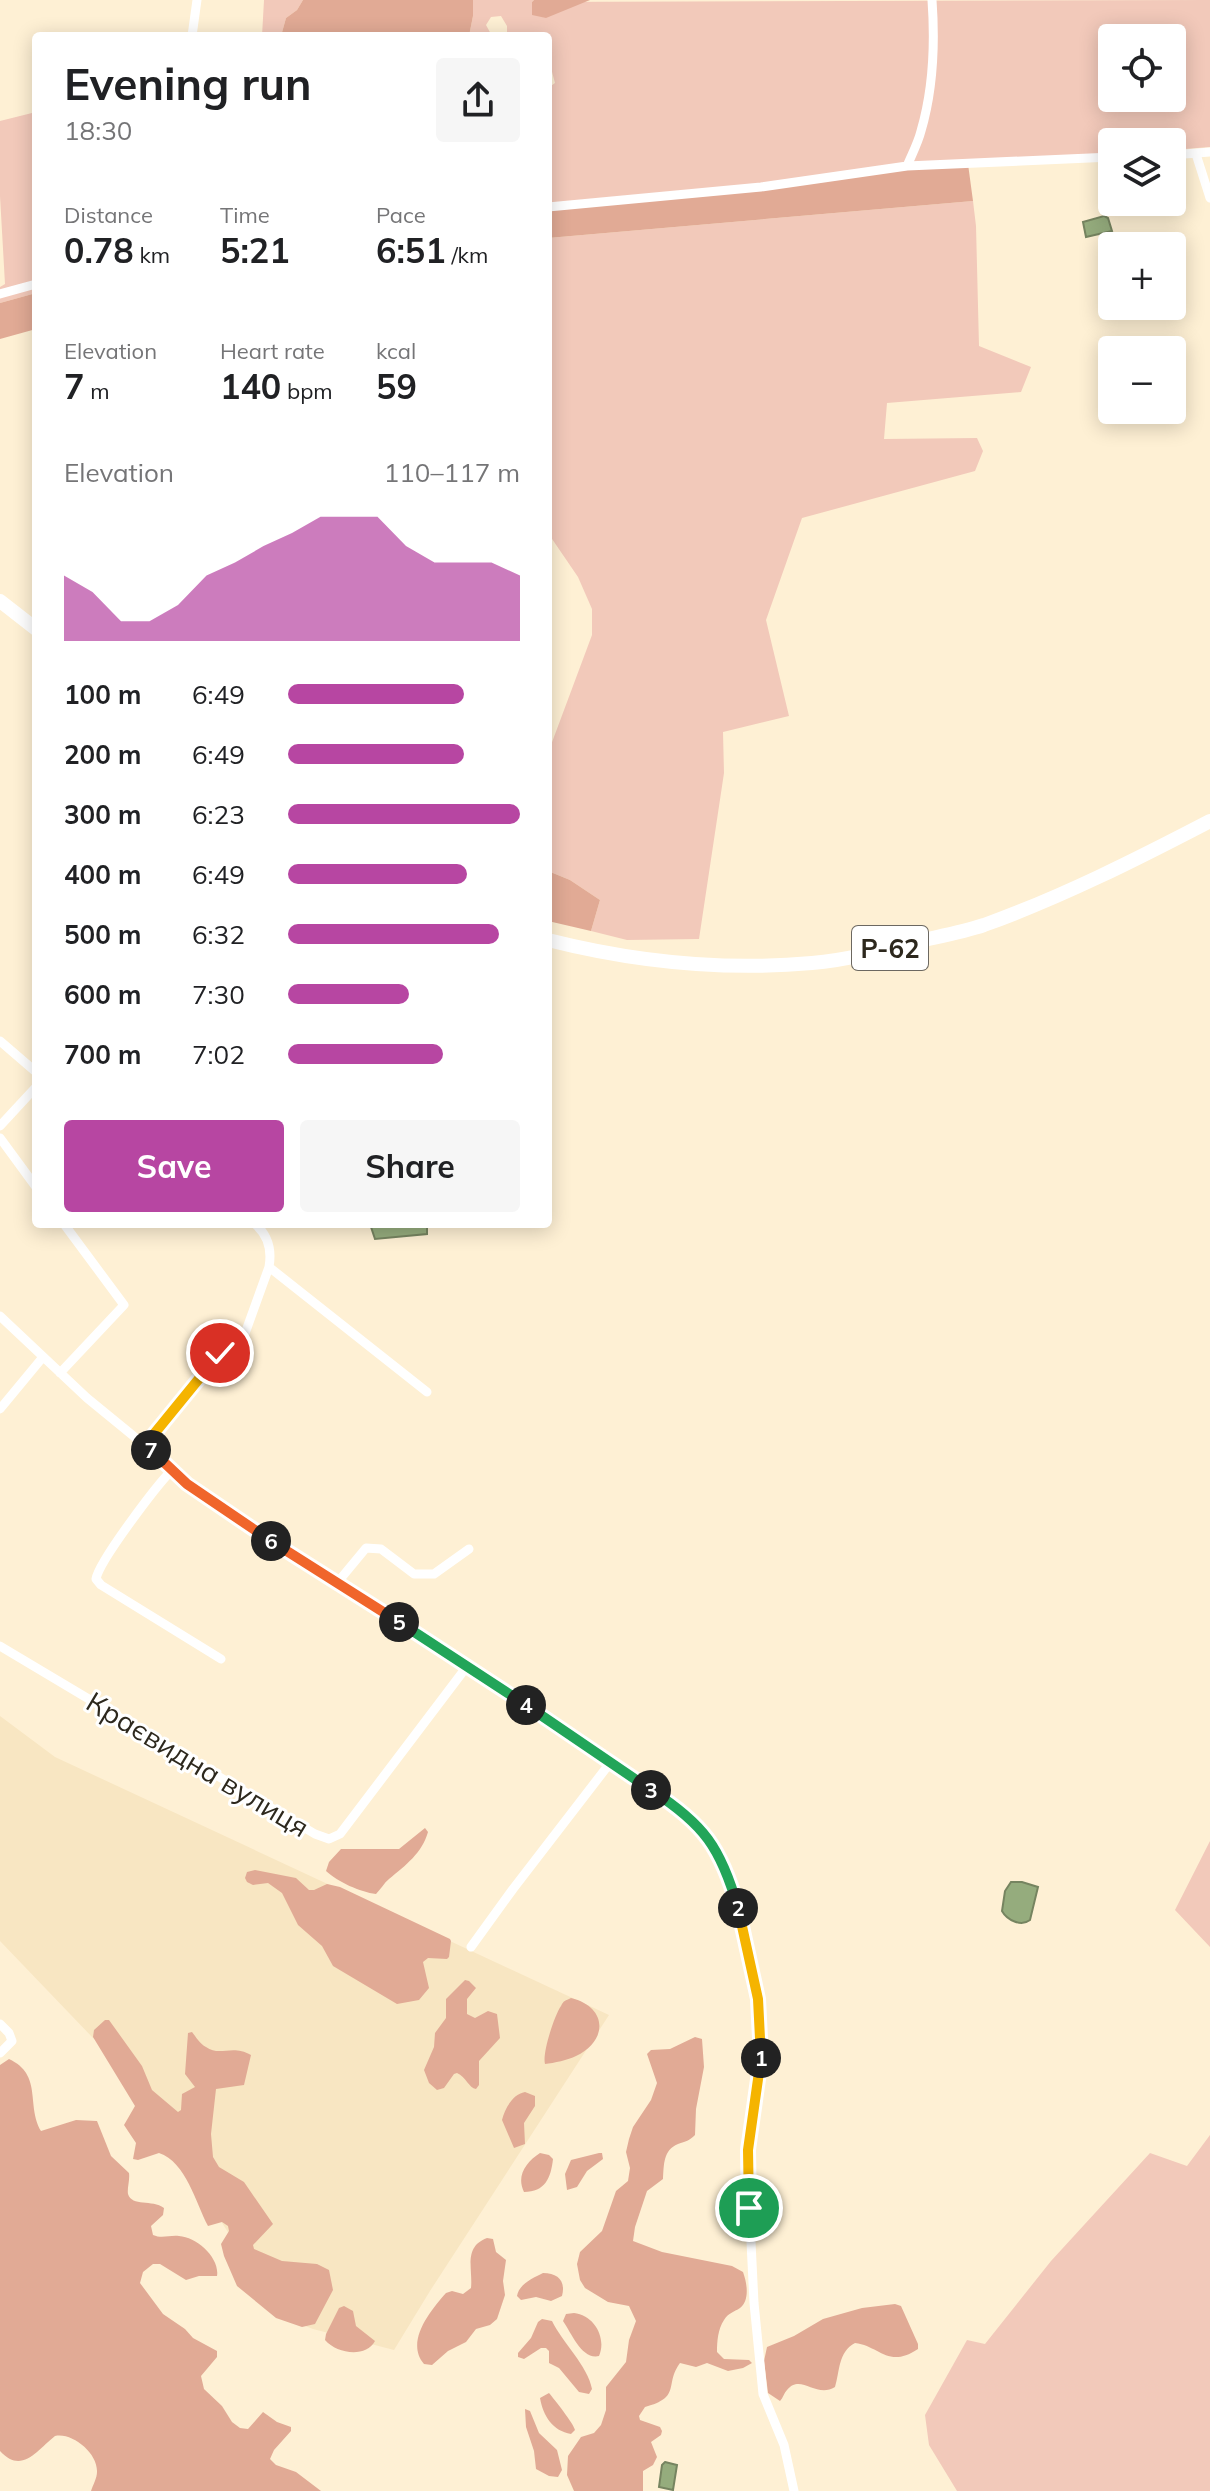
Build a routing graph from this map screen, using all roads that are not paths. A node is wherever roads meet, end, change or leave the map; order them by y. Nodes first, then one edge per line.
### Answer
1 (197, 0) edge
2 (932, 0) edge
3 (193, 32) edge
4 (1210, 152) edge
5 (1186, 154) edge
6 (1196, 154) junction
7 (1098, 158) edge
8 (907, 166) junction
9 (1210, 198) edge
10 (552, 207) edge
11 (32, 285) edge
12 (0, 294) edge
13 (0, 601) edge
14 (32, 626) edge
15 (1210, 821) edge
16 (552, 941) edge
17 (0, 1041) edge
18 (32, 1069) edge
19 (32, 1091) edge
20 (0, 1126) edge
21 (0, 1138) edge
22 (32, 1182) edge
23 (67, 1228) edge
24 (260, 1228) edge
25 (269, 1267) junction
26 (0, 1316) edge
27 (43, 1357) junction
28 (60, 1373) junction
29 (427, 1392) dead end
30 (0, 1409) edge
31 (145, 1445) junction
32 (172, 1470) junction
33 (469, 1549) dead end
34 (337, 1583) junction
35 (0, 1646) edge
36 (221, 1659) dead end
37 (468, 1665) junction
38 (610, 1763) junction
39 (471, 1947) dead end
40 (0, 2024) edge
41 (0, 2053) edge
42 (794, 2491) edge

1 - 3 street
2 - 8 street
4 - 6 street
5 - 6 street
6 - 9 street
7 - 8 street
8 - 10 street
11 - 12 street
13 - 14 main road
15 - 16 main road, Р-62
17 - 18 street
19 - 20 street
21 - 22 street
23 - 28 street
24 - 25 street
25 - 29 street
25 - 31 street
26 - 27 street
27 - 28 street
27 - 30 street
28 - 31 street
31 - 32 street
32 - 34 street
32 - 36 street
33 - 34 street
34 - 37 street
35 - 37 street, Краєвидна вулиця
37 - 38 street
38 - 39 street
38 - 42 street
40 - 41 street

